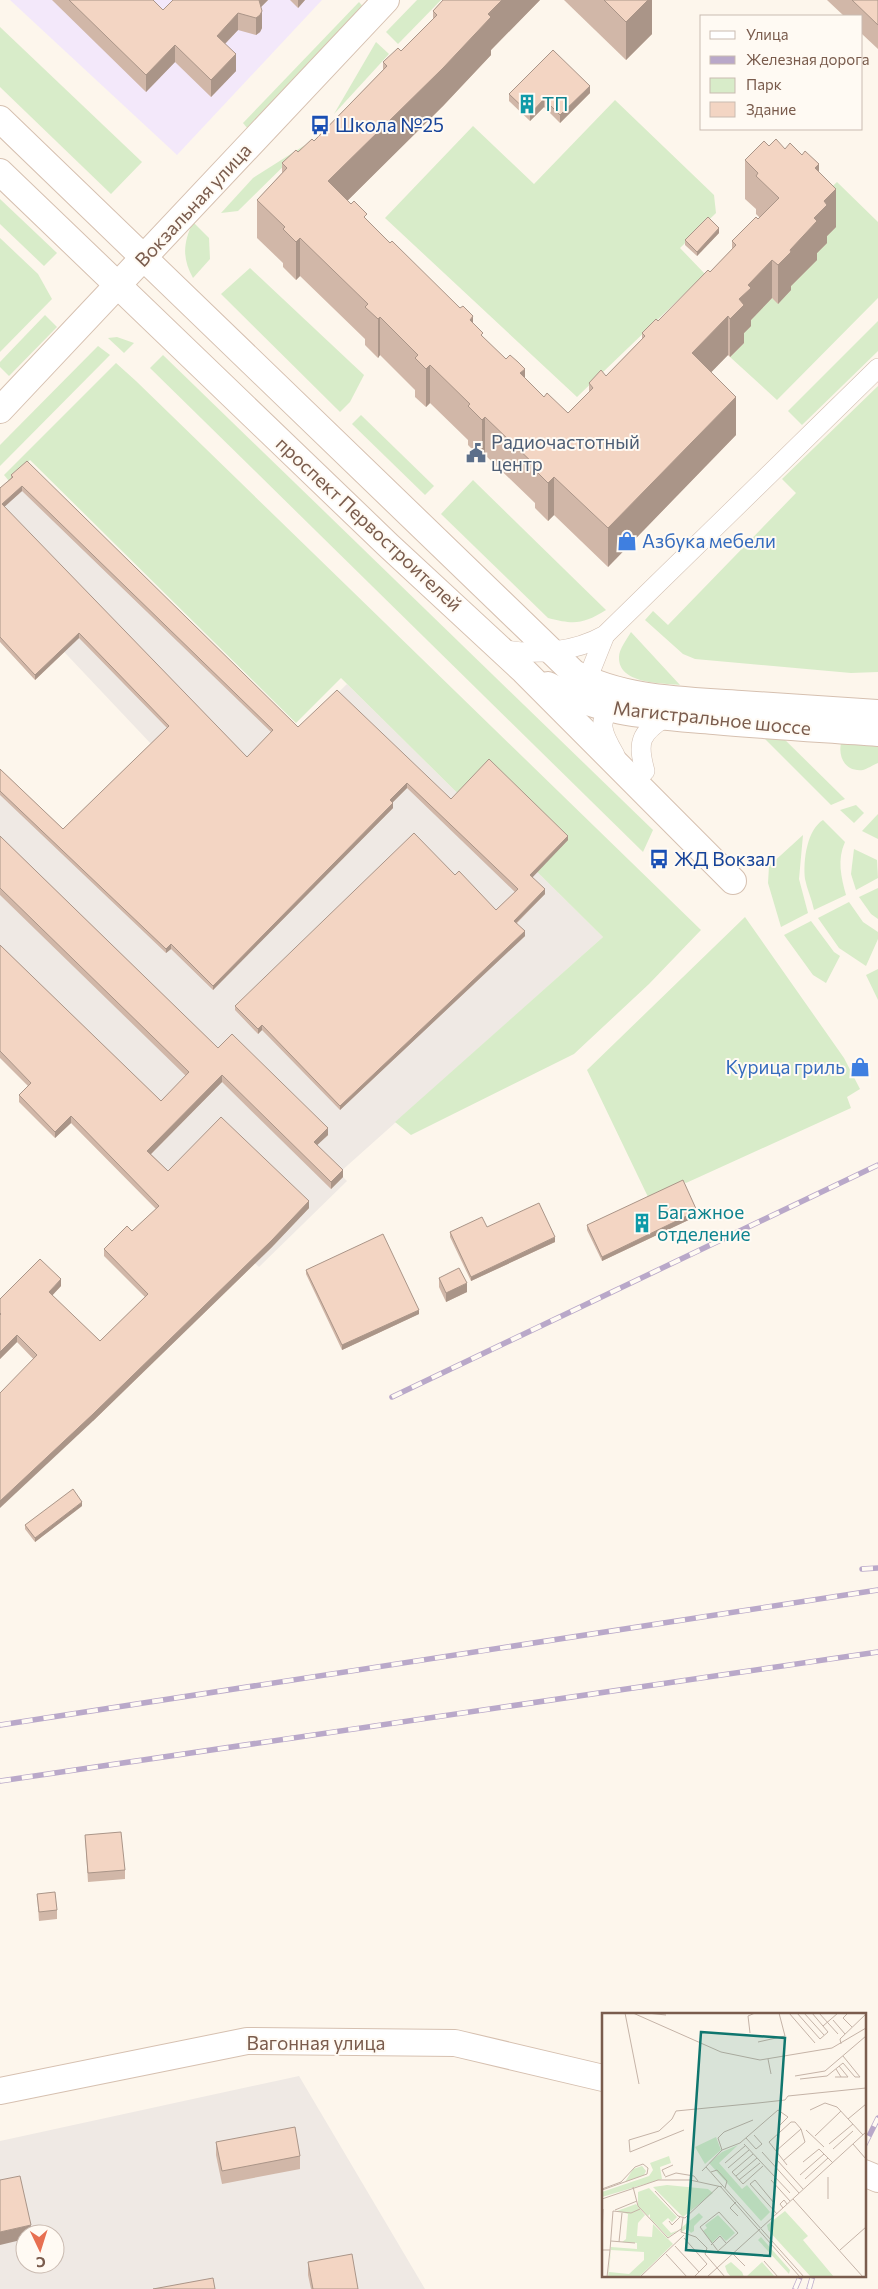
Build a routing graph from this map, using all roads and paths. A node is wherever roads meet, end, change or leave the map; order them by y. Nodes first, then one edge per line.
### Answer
1 (386, 0) edge
2 (0, 119) edge
3 (0, 172) edge
4 (144, 259) junction
5 (119, 285) junction
6 (878, 368) edge
7 (0, 410) edge
8 (605, 635) junction
9 (501, 649) junction
10 (549, 650) junction
11 (524, 671) junction
12 (583, 690) junction
13 (665, 707) junction
14 (878, 713) edge
15 (606, 719) junction
16 (808, 719) junction
17 (878, 733) edge
18 (635, 772) junction
19 (738, 876) dead end
20 (602, 2078) edge
21 (0, 2090) edge
22 (866, 2174) edge
23 (878, 2179) edge

1 - 4 main road, Вокзальная улица
2 - 4 main road, проспект Первостроителей
3 - 5 main road, проспект Первостроителей
4 - 5 main road, Вокзальная улица
4 - 10 main road, проспект Первостроителей
5 - 7 main road, Вокзальная улица
5 - 9 main road, проспект Первостроителей
6 - 8 street
8 - 10 street
8 - 12 street
9 - 10 street
9 - 11 main road, проспект Первостроителей
10 - 12 main road, Магистральное шоссе
11 - 12 main road, Магистральное шоссе
11 - 18 main road, проспект Первостроителей
12 - 13 main road, Магистральное шоссе
12 - 15 main road
13 - 15 main road, Магистральное шоссе
13 - 16 main road, Магистральное шоссе
13 - 18 street
14 - 16 main road, Магистральное шоссе
15 - 18 main road
16 - 17 main road, Магистральное шоссе
18 - 19 main road, проспект Первостроителей
20 - 21 main road, Вагонная улица
22 - 23 main road

